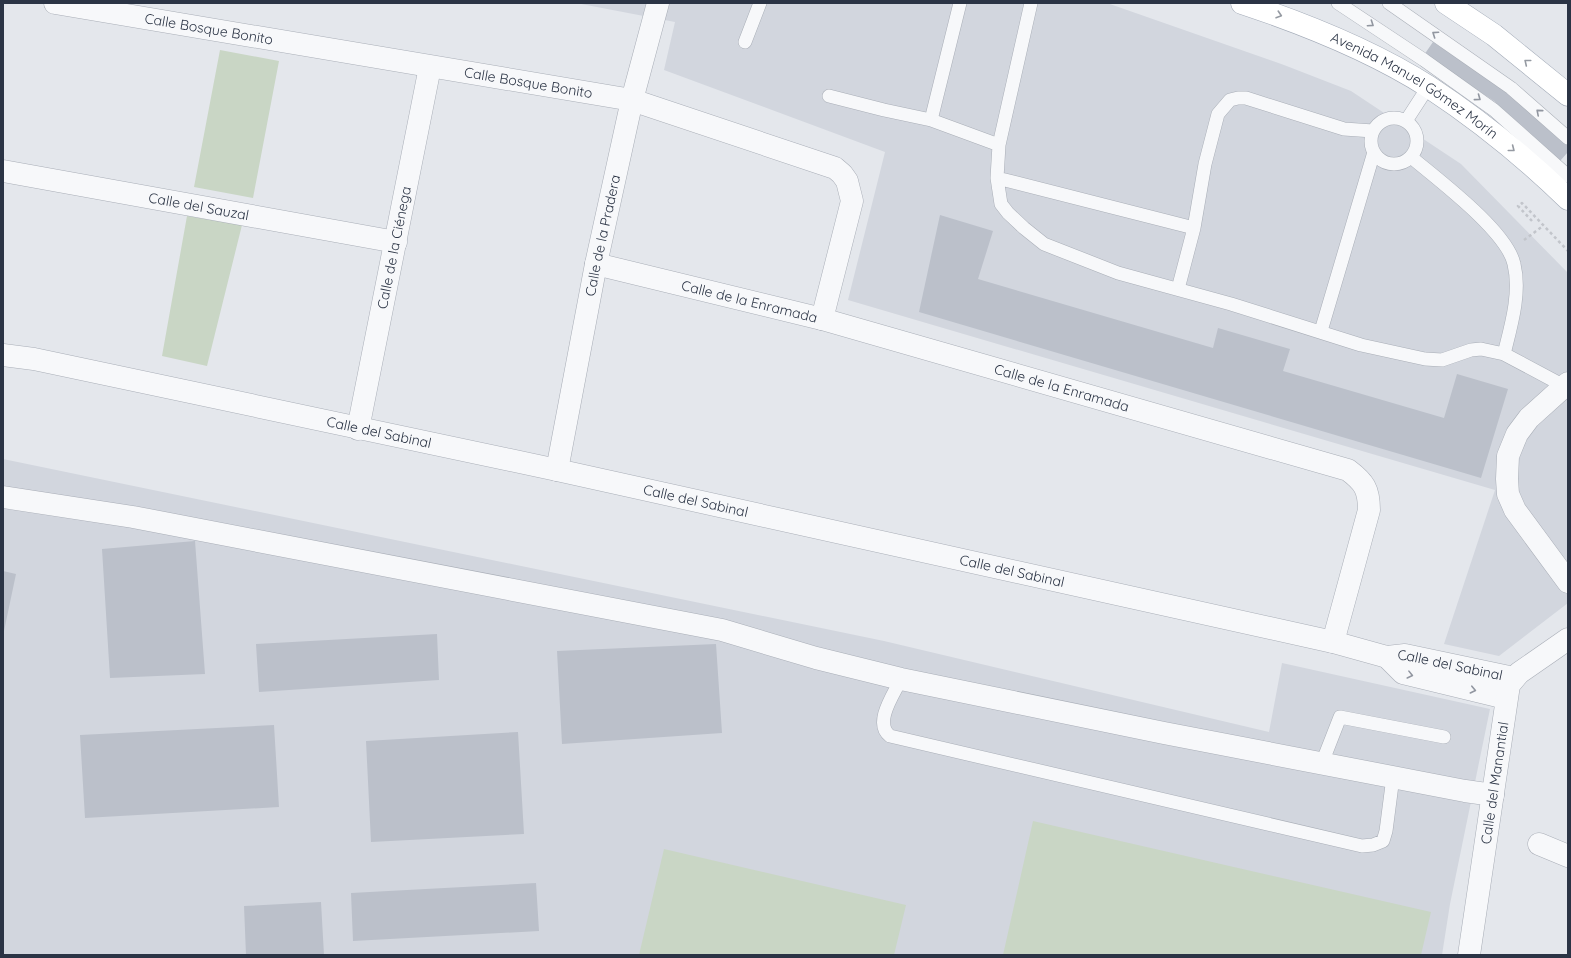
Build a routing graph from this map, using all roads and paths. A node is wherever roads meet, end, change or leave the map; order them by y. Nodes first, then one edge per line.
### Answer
1 (55, 3) edge
2 (658, 3) edge
3 (760, 3) edge
4 (960, 3) edge
5 (1031, 3) edge
6 (1242, 3) edge
7 (1338, 3) edge
8 (1390, 3) edge
9 (1446, 3) edge
10 (745, 42) dead end
11 (430, 67) junction
12 (1428, 87) junction
13 (1568, 95) edge
14 (829, 96) dead end
15 (632, 100) junction
16 (931, 120) junction
17 (1406, 121) junction
18 (1373, 131) junction
19 (1568, 138) edge
20 (999, 145) junction
21 (1374, 152) junction
22 (1411, 157) junction
23 (3, 171) edge
24 (1568, 176) edge
25 (997, 178) junction
26 (1568, 199) edge
27 (1532, 221) dead end
28 (1194, 228) junction
29 (396, 242) junction
30 (1568, 251) edge
31 (596, 264) junction
32 (1178, 289) junction
33 (822, 319) junction
34 (1321, 332) junction
35 (1504, 354) junction
36 (3, 355) edge
37 (1566, 384) edge
38 (358, 429) junction
39 (557, 470) junction
40 (3, 498) edge
41 (1568, 582) edge
42 (1568, 639) edge
43 (1333, 642) junction
44 (901, 679) junction
45 (1510, 688) junction
46 (1444, 737) dead end
47 (1322, 764) junction
48 (1393, 777) junction
49 (1493, 795) junction
50 (1539, 844) dead end
51 (1568, 856) edge
52 (1468, 955) edge

1 - 11 street, Calle Bosque Bonito
2 - 15 street, Calle de la Pradera
3 - 10 lane
4 - 16 lane
5 - 20 lane
6 -> 12 main road, Avenida Manuel Gómez Morín
7 -> 24 lane
19 -> 8 lane
13 -> 9 main road
11 - 15 street, Calle Bosque Bonito
11 - 29 street, Calle de la Ciénega
12 - 17 lane
12 -> 26 main road, Avenida Manuel Gómez Morín
14 - 16 lane
15 - 31 street, Calle de la Pradera
15 - 33 street, Calle Bosque Bonito
16 - 20 lane
17 - 18 lane
17 - 22 lane
18 - 21 lane
18 - 28 lane
20 - 25 lane
21 - 22 lane
21 - 34 lane
22 - 35 lane
23 - 29 street, Calle del Sauzal
25 - 28 lane
25 - 32 lane
27 - 30 path
28 - 32 lane
29 - 38 street, Calle de la Ciénega
31 - 33 street, Calle de la Enramada
31 - 39 street, Calle de la Pradera
32 - 34 lane
33 - 43 street, Calle de la Enramada
34 - 35 lane
35 - 37 lane
36 - 38 street, Calle del Sabinal
37 - 41 street
38 - 39 street, Calle del Sabinal
39 - 43 street, Calle del Sabinal
40 - 44 street
42 - 45 street
43 - 45 street, Calle del Sabinal
44 - 47 street
44 - 48 lane
45 - 49 street, Calle del Manantial
46 - 47 lane
47 - 48 street
48 - 49 street
49 - 52 street, Calle del Manantial
50 - 51 street

